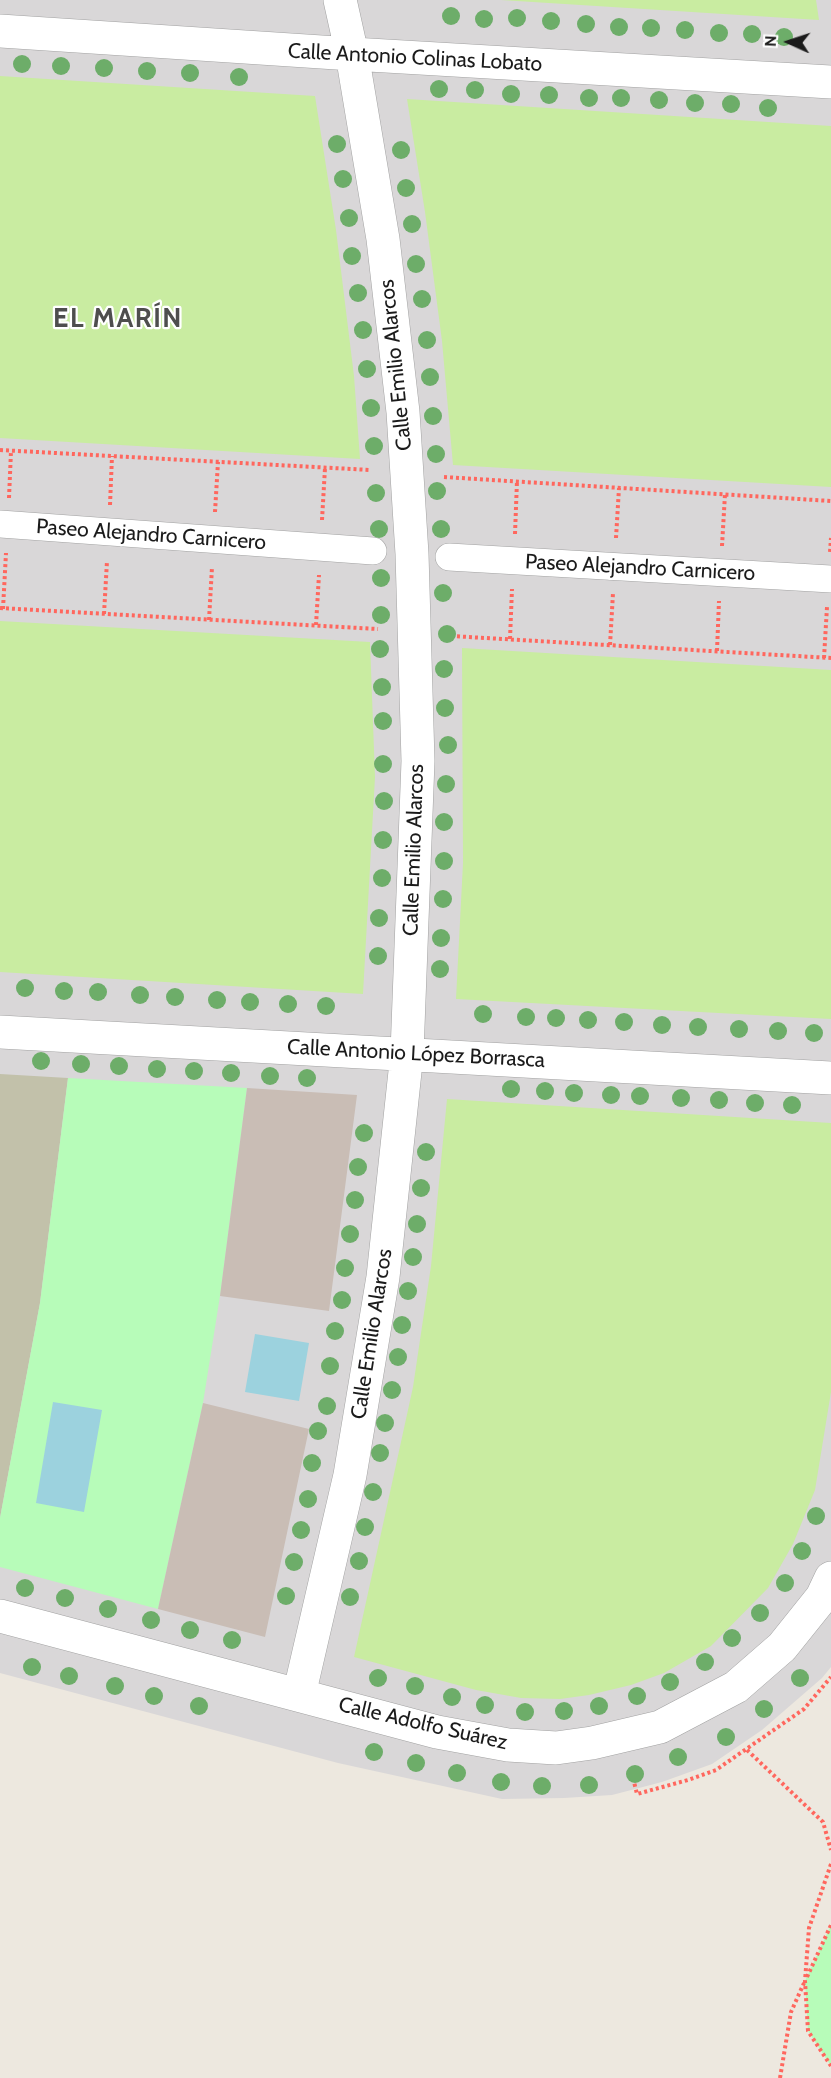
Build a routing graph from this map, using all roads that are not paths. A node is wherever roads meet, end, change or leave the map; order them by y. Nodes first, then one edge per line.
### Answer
1 (340, 0) edge
2 (0, 32) edge
3 (352, 54) junction
4 (831, 81) edge
5 (0, 524) edge
6 (373, 551) dead end
7 (449, 557) dead end
8 (831, 579) edge
9 (0, 1032) edge
10 (407, 1053) junction
11 (831, 1078) edge
12 (831, 1578) edge
13 (0, 1616) edge
14 (299, 1695) junction

1 - 3 street, Calle Emilio Alarcos
2 - 3 street, Calle Antonio Colinas Lobato
3 - 4 street, Calle Antonio Colinas Lobato
3 - 10 street, Calle Emilio Alarcos
5 - 6 street, Paseo Alejandro Carnicero
7 - 8 street, Paseo Alejandro Carnicero
9 - 10 street, Calle Antonio López Borrasca
10 - 11 street, Calle Antonio López Borrasca
10 - 14 street, Calle Emilio Alarcos
12 - 14 street, Calle Adolfo Suárez
13 - 14 street, Calle Adolfo Suárez

